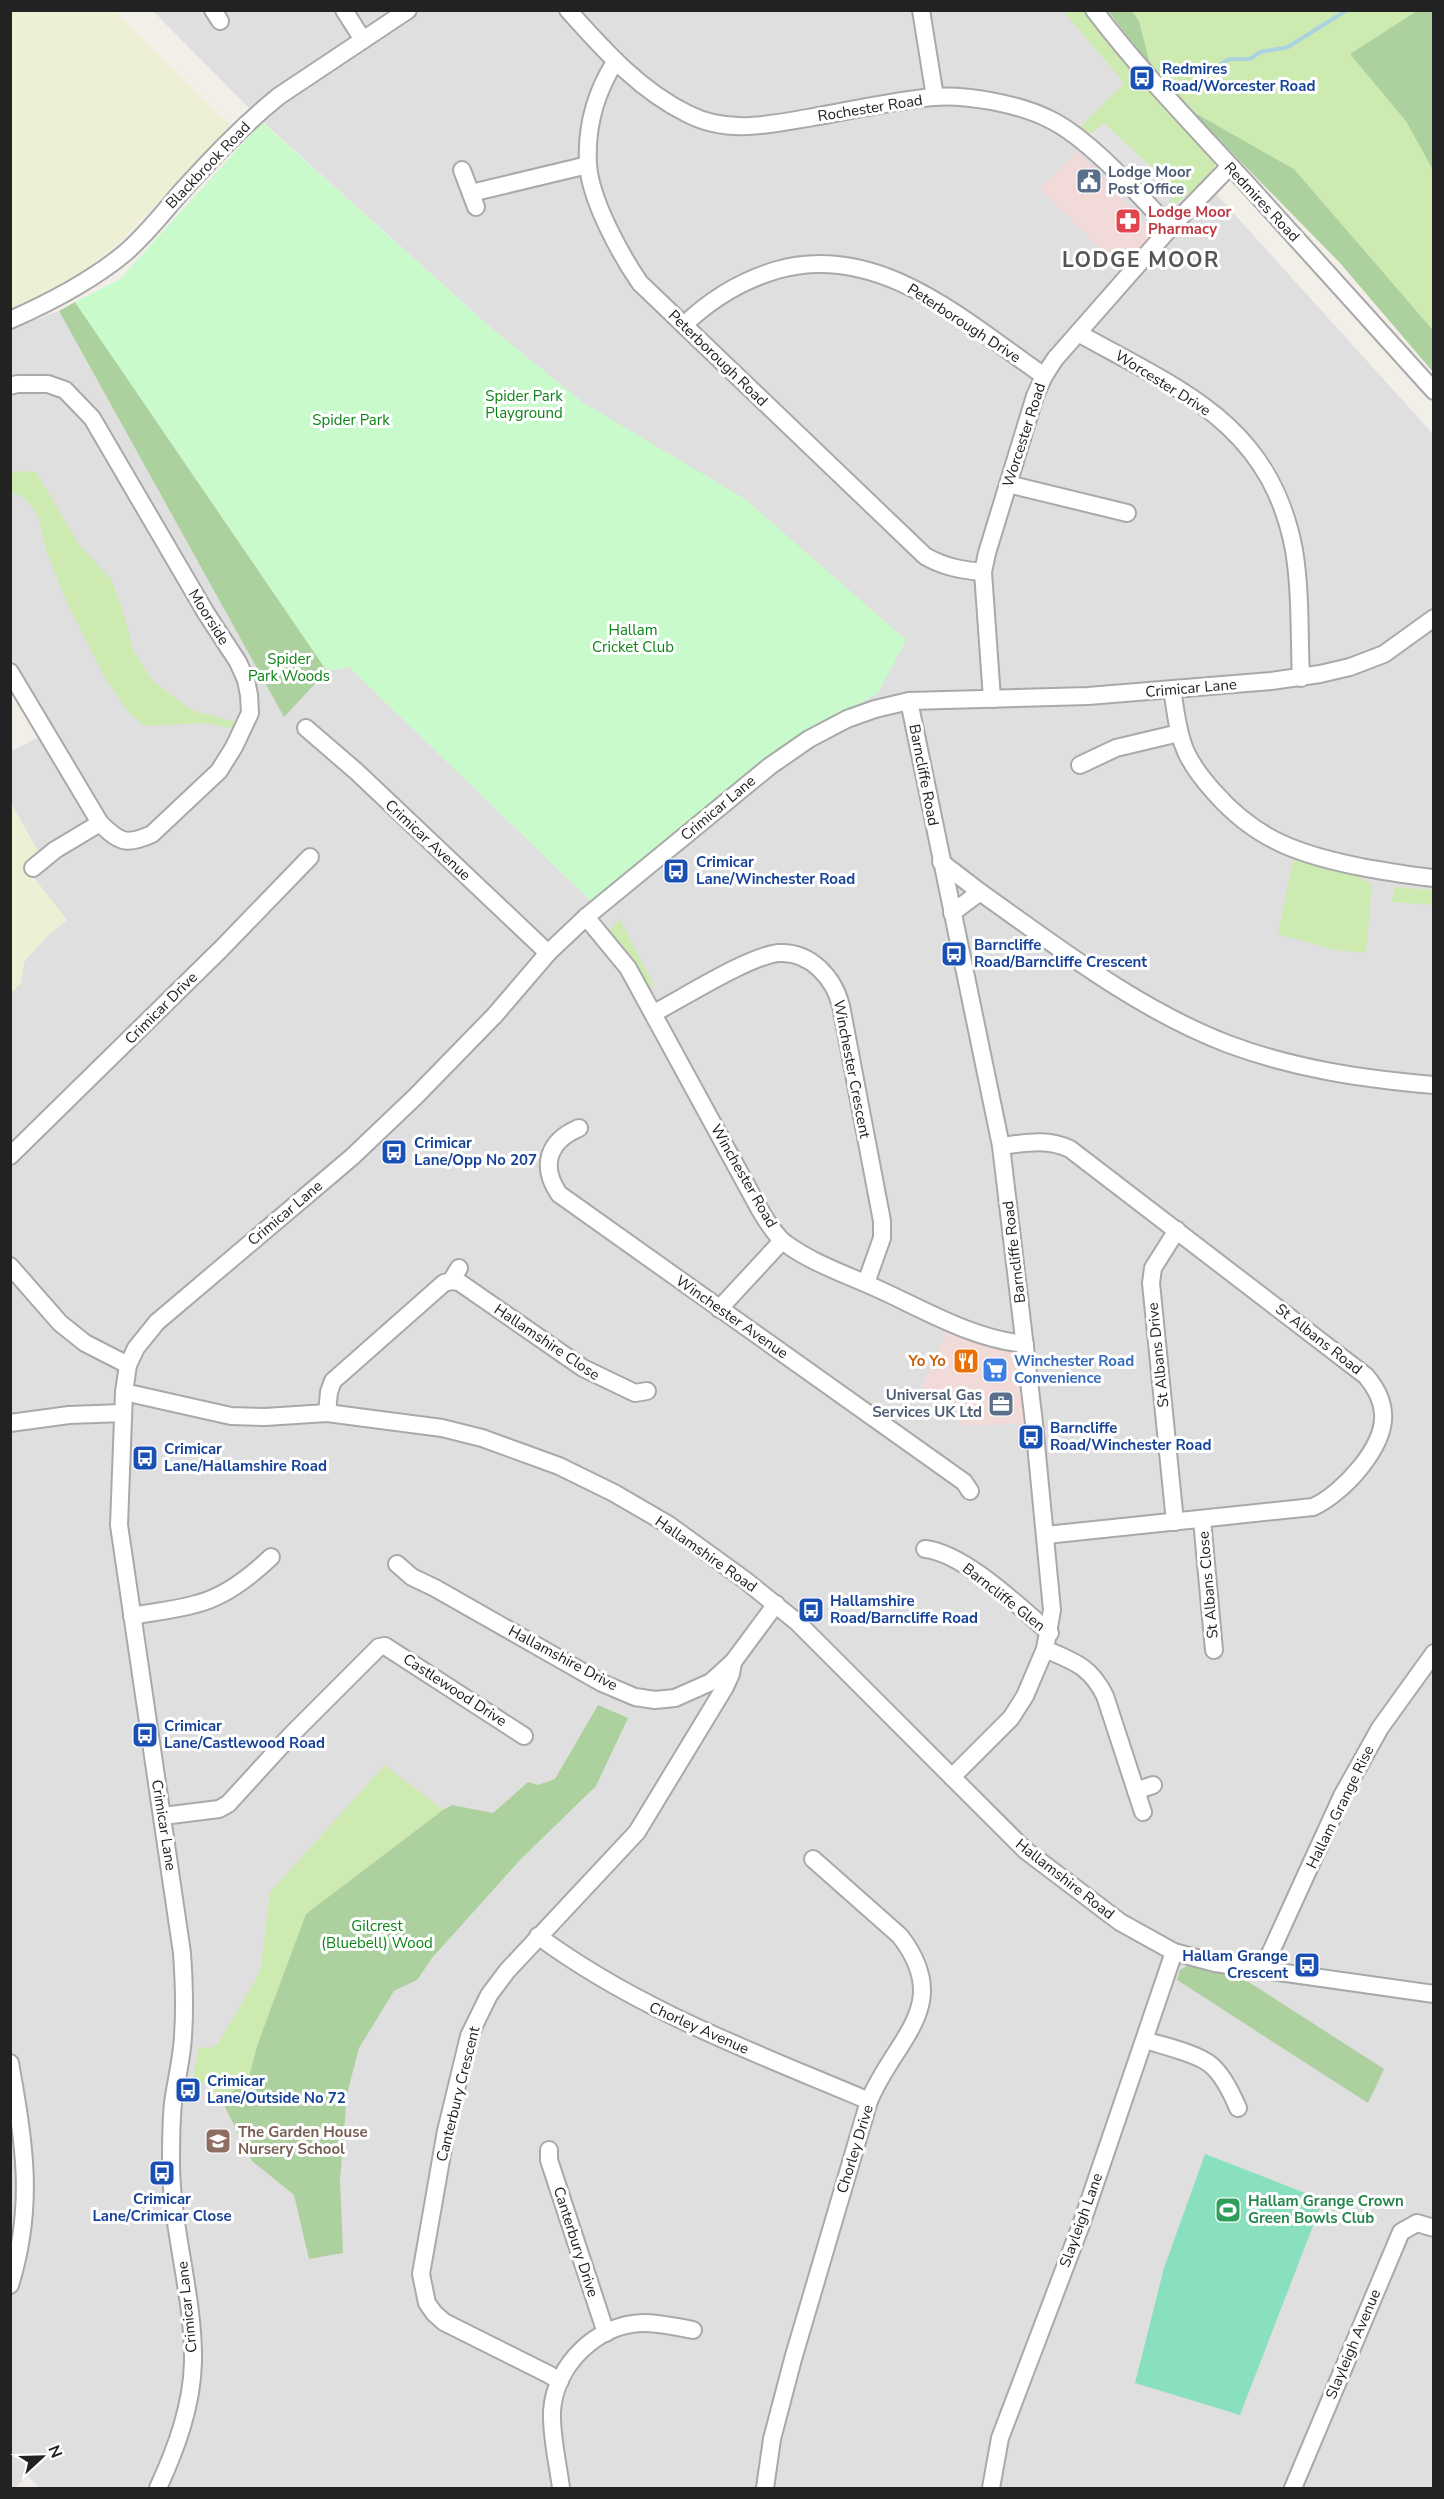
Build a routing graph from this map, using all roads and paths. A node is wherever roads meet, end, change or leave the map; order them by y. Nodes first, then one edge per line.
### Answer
1 (344, 10) edge
2 (408, 10) edge
3 (568, 10) edge
4 (921, 10) edge
5 (1094, 10) edge
6 (363, 40) junction
7 (615, 62) junction
8 (935, 97) junction
9 (588, 165) junction
10 (1230, 166) junction
11 (462, 170) dead end
12 (1170, 228) junction
13 (10, 320) edge
14 (684, 326) junction
15 (1078, 333) junction
16 (1044, 376) junction
17 (10, 386) edge
18 (1434, 391) edge
19 (1008, 484) junction
20 (1127, 513) dead end
21 (983, 572) junction
22 (1434, 618) edge
23 (10, 672) edge
24 (1301, 678) junction
25 (1172, 690) junction
26 (992, 699) junction
27 (909, 701) junction
28 (306, 728) dead end
29 (1179, 733) junction
30 (1080, 765) dead end
31 (99, 823) junction
32 (310, 857) dead end
33 (941, 862) junction
34 (33, 868) dead end
35 (1434, 878) edge
36 (980, 892) junction
37 (952, 913) junction
38 (586, 917) junction
39 (548, 953) junction
40 (654, 1013) junction
41 (1434, 1085) edge
42 (579, 1128) dead end
43 (1001, 1146) junction
44 (10, 1156) edge
45 (1177, 1230) junction
46 (782, 1241) junction
47 (10, 1266) edge
48 (866, 1283) junction
49 (719, 1309) junction
50 (1025, 1344) junction
51 (128, 1365) junction
52 (647, 1391) dead end
53 (124, 1392) junction
54 (123, 1413) junction
55 (327, 1413) junction
56 (10, 1423) edge
57 (970, 1491) dead end
58 (1202, 1520) junction
59 (1174, 1522) junction
60 (1046, 1535) junction
61 (925, 1549) dead end
62 (271, 1557) dead end
63 (397, 1564) dead end
64 (776, 1604) junction
65 (132, 1616) junction
66 (1050, 1633) junction
67 (1045, 1649) junction
68 (1214, 1650) dead end
69 (1434, 1653) edge
70 (733, 1662) junction
71 (711, 1682) junction
72 (716, 1700) junction
73 (524, 1736) dead end
74 (952, 1777) junction
75 (1153, 1785) dead end
76 (1136, 1791) junction
77 (1143, 1812) dead end
78 (163, 1816) junction
79 (813, 1859) dead end
80 (538, 1936) junction
81 (1174, 1952) junction
82 (1263, 1969) junction
83 (1434, 1994) edge
84 (1145, 2040) junction
85 (10, 2063) edge
86 (869, 2101) junction
87 (1238, 2108) dead end
88 (549, 2150) dead end
89 (1434, 2228) edge
90 (10, 2285) edge
91 (693, 2330) dead end
92 (606, 2333) junction
93 (560, 2381) junction
94 (158, 2488) edge
95 (561, 2488) edge
96 (765, 2488) edge
97 (991, 2488) edge
98 (1293, 2488) edge

1 - 6 street
2 - 6 street, Blackbrook Road
3 - 7 street, Rochester Road
4 - 8 street
5 - 10 street, Redmires Road
6 - 13 street, Blackbrook Road
7 - 8 street, Rochester Road
7 - 9 street, Peterborough Road
8 - 12 street, Rochester Road
9 - 11 street
9 - 14 street, Peterborough Road
10 - 12 street, Worcester Road
10 - 18 street, Redmires Road
12 - 15 street, Worcester Road
14 - 16 street, Peterborough Drive
14 - 21 street, Peterborough Road
15 - 16 street, Worcester Road
15 - 24 street, Worcester Drive
16 - 19 street, Worcester Road
17 - 31 street, Moorside
19 - 20 street
19 - 21 street, Worcester Road
21 - 26 street, Worcester Road
22 - 24 street, Crimicar Lane
23 - 31 street, Moorside
24 - 25 street, Crimicar Lane
25 - 26 street, Crimicar Lane
25 - 29 street
26 - 27 street, Crimicar Lane
27 - 33 street, Barncliffe Road
27 - 38 street, Crimicar Lane
28 - 39 street, Crimicar Avenue
29 - 30 street
29 - 35 street
31 - 34 street
32 - 44 street, Crimicar Drive
33 - 36 street
33 - 37 street, Barncliffe Road
36 - 37 street
36 - 41 street
37 - 43 street, Barncliffe Road
38 - 39 street, Crimicar Lane
38 - 40 street, Winchester Road
39 - 51 street, Crimicar Lane
40 - 46 street, Winchester Road
40 - 48 street, Winchester Crescent
42 - 49 street, Winchester Avenue
43 - 45 street, St Albans Road
43 - 50 street, Barncliffe Road
45 - 58 street, St Albans Road
45 - 59 street, St Albans Drive
46 - 48 street, Winchester Road
46 - 49 street
47 - 51 street
48 - 50 street, Winchester Road
49 - 57 street, Winchester Avenue
50 - 60 street, Barncliffe Road
51 - 53 street, Crimicar Lane
52 - 55 street, Hallamshire Close
53 - 54 street, Crimicar Lane
53 - 55 street, Hallamshire Road
54 - 56 street
54 - 65 street, Crimicar Lane
55 - 64 street, Hallamshire Road
58 - 59 street, St Albans Road
58 - 68 street, St Albans Close
59 - 60 street, St Albans Road
60 - 66 street, Barncliffe Road
61 - 66 street, Barncliffe Glen
62 - 65 street
63 - 71 street, Hallamshire Drive
64 - 70 street, Hallamshire Drive
64 - 74 street, Hallamshire Road
65 - 78 street, Crimicar Lane
66 - 67 street, Barncliffe Road
67 - 74 street, Barncliffe Road
67 - 76 street
69 - 82 street, Hallam Grange Rise
70 - 71 street, Hallamshire Drive
70 - 72 street, Canterbury Crescent
71 - 72 street
72 - 80 street, Canterbury Crescent
73 - 78 street, Castlewood Drive
74 - 81 street, Hallamshire Road
75 - 76 street
76 - 77 street
78 - 94 street, Crimicar Lane
79 - 86 street, Chorley Drive
80 - 86 street, Chorley Avenue
80 - 93 street, Canterbury Crescent
81 - 82 street
81 - 84 street, Slayleigh Lane
82 - 83 street
84 - 87 street
84 - 97 street, Slayleigh Lane
85 - 90 street
86 - 96 street, Chorley Drive
88 - 92 street, Canterbury Drive
89 - 98 street, Slayleigh Avenue
91 - 92 street
92 - 93 street
93 - 95 street

